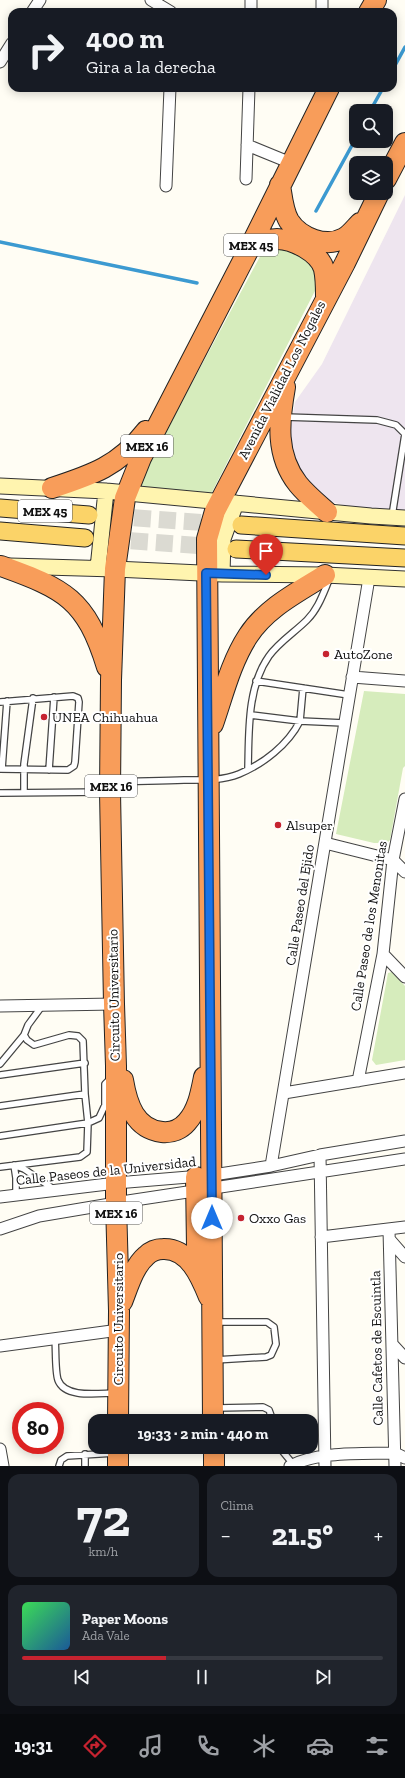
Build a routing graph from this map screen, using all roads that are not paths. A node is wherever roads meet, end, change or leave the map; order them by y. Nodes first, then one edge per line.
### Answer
1 (151, 0) edge
2 (164, 8) edge
3 (8, 49) edge
4 (0, 62) edge
5 (170, 92) edge
6 (250, 92) edge
7 (324, 93) edge
8 (405, 143) edge
9 (248, 145) junction
10 (291, 162) junction
11 (393, 166) edge
12 (246, 179) dead end
13 (280, 185) junction
14 (166, 186) dead end
15 (374, 200) edge
16 (367, 215) junction
17 (250, 247) junction
18 (326, 296) junction
19 (288, 371) junction
20 (170, 401) junction
21 (281, 416) junction
22 (0, 486) edge
23 (52, 488) junction
24 (106, 491) junction
25 (126, 493) junction
26 (228, 502) junction
27 (0, 508) edge
28 (327, 512) junction
29 (89, 515) dead end
30 (399, 517) edge
31 (240, 525) tunnel mouth
32 (0, 531) edge
33 (405, 536) edge
34 (85, 538) dead end
35 (236, 548) tunnel mouth
36 (405, 558) edge
37 (0, 566) edge
38 (107, 568) junction
39 (214, 574) junction
40 (328, 575) junction
41 (369, 578) junction
42 (405, 579) edge
43 (352, 677) junction
44 (111, 680) junction
45 (256, 681) junction
46 (405, 681) edge
47 (303, 688) junction
48 (349, 694) junction
49 (54, 697) junction
50 (33, 698) junction
51 (7, 701) junction
52 (0, 702) edge
53 (251, 716) junction
54 (300, 721) junction
55 (344, 724) junction
56 (208, 740) junction
57 (1, 769) edge
58 (248, 769) junction
59 (24, 770) junction
60 (49, 770) junction
61 (208, 780) junction
62 (110, 787) junction
63 (0, 793) edge
64 (24, 793) junction
65 (405, 799) edge
66 (325, 843) junction
67 (393, 860) junction
68 (405, 872) edge
69 (383, 954) junction
70 (405, 977) edge
71 (114, 1004) junction
72 (43, 1005) junction
73 (0, 1006) edge
74 (211, 1022) junction
75 (24, 1035) junction
76 (85, 1063) junction
77 (0, 1064) edge
78 (116, 1069) junction
79 (405, 1073) edge
80 (0, 1075) edge
81 (358, 1081) junction
82 (125, 1093) junction
83 (284, 1093) junction
84 (85, 1094) junction
85 (0, 1106) edge
86 (88, 1123) junction
87 (0, 1136) edge
88 (405, 1141) edge
89 (320, 1155) junction
90 (405, 1159) edge
91 (14, 1165) junction
92 (271, 1166) junction
93 (0, 1167) edge
94 (320, 1173) junction
95 (204, 1183) junction
96 (56, 1190) junction
97 (122, 1192) junction
98 (16, 1195) junction
99 (0, 1197) edge
100 (405, 1228) edge
101 (0, 1229) edge
102 (390, 1235) junction
103 (321, 1237) junction
104 (405, 1257) edge
105 (200, 1276) junction
106 (212, 1313) junction
107 (119, 1321) junction
108 (56, 1339) junction
109 (392, 1344) junction
110 (0, 1346) edge
111 (405, 1358) edge
112 (213, 1360) junction
113 (118, 1393) junction
114 (118, 1414) edge
115 (213, 1414) edge
116 (270, 1414) edge
117 (0, 1449) edge
118 (85, 1454) junction
119 (214, 1454) edge
120 (285, 1454) edge
121 (118, 1455) edge
122 (400, 1455) edge
123 (325, 1461) edge
124 (292, 1465) edge
125 (3, 1466) edge
126 (59, 1466) edge
127 (85, 1466) edge
128 (214, 1466) edge
129 (395, 1466) edge

1 - 2 street
3 - 4 street
5 - 14 street
6 - 9 street
7 - 10 highway, MEX 45
8 - 11 highway
9 - 10 street
9 - 12 street
10 - 13 highway, MEX 45
13 - 16 highway
13 - 17 highway, MEX 45
15 - 16 highway, Avenida Vialidad Los Nogales
16 - 18 highway, Avenida Vialidad Los Nogales
17 - 18 highway
17 - 20 highway, MEX 45
18 - 19 highway, Avenida Vialidad Los Nogales
19 - 21 highway
19 - 26 highway, Avenida Vialidad Los Nogales
20 - 23 highway, MEX 45
20 - 25 highway, MEX 16
21 - 28 highway
21 - 30 lane
22 - 23 main road, MEX 45
23 - 24 main road
24 - 25 main road
24 - 38 main road
25 - 26 main road
25 - 38 highway, MEX 16
26 - 28 main road
26 - 39 highway, Avenida Vialidad Los Nogales
27 - 29 main road, MEX 45
28 - 30 main road
31 - 33 main road
32 - 34 main road, MEX 45
35 - 36 main road
37 - 38 main road
37 - 44 highway
38 - 39 main road
38 - 44 highway, Circuito Universitario / MEX 16
39 - 40 main road
39 - 56 highway
40 - 41 main road
40 - 45 lane
40 - 56 highway
41 - 42 main road
41 - 43 street, Calle Paseo del Ejido
43 - 46 street
43 - 48 street, Calle Paseo del Ejido
44 - 62 highway, Circuito Universitario / MEX 16
45 - 47 lane
45 - 53 lane
47 - 48 lane
47 - 54 lane
48 - 55 street, Calle Paseo del Ejido
49 - 50 lane
49 - 60 lane
49 - 60 lane
50 - 51 lane
50 - 59 lane
51 - 52 lane
51 - 57 lane
53 - 54 lane
53 - 58 lane
54 - 55 lane
54 - 58 lane
55 - 66 street, Calle Paseo del Ejido
56 - 61 highway
57 - 59 lane
58 - 61 lane
59 - 60 lane
59 - 64 lane
61 - 62 lane
61 - 74 highway
62 - 64 lane
62 - 71 highway, Circuito Universitario / MEX 16
63 - 64 lane
65 - 67 street, Calle Paseo de los Menonitas
66 - 67 street
66 - 83 street, Calle Paseo del Ejido
67 - 68 street
67 - 69 street, Calle Paseo de los Menonitas
69 - 70 street
69 - 81 street, Calle Paseo de los Menonitas
71 - 72 street
71 - 78 highway, Circuito Universitario / MEX 16
72 - 73 street
72 - 75 lane
74 - 82 highway
74 - 95 highway
75 - 76 lane
75 - 77 lane
76 - 80 lane
76 - 84 lane
78 - 82 highway
78 - 86 lane
78 - 97 highway, Circuito Universitario / MEX 16
79 - 81 street
81 - 83 street
82 - 97 highway
83 - 92 street, Calle Paseo del Ejido
84 - 85 lane
84 - 86 lane
86 - 87 lane
86 - 91 lane
88 - 89 street, Calle Paseos de la Universidad
89 - 92 street, Calle Paseos de la Universidad
89 - 94 street
90 - 94 street, Calle Paseos de la Universidad
91 - 93 lane
91 - 96 lane
91 - 98 lane
92 - 95 street, Calle Paseos de la Universidad
94 - 95 street, Calle Paseos de la Universidad
94 - 103 street
95 - 97 street, Calle Paseos de la Universidad
95 - 97 street, Calle Paseos de la Universidad
95 - 105 highway
95 - 106 highway
96 - 97 street, Calle Paseos de la Universidad
96 - 98 street, Calle Paseos de la Universidad
97 - 101 street, Calle Paseos de la Universidad
97 - 107 highway, Circuito Universitario / MEX 16
98 - 99 street, Calle Paseos de la Universidad
100 - 102 street
102 - 103 street
102 - 104 street
102 - 109 street, Calle Cafetos de Escuintla
103 - 123 street
105 - 106 highway
105 - 107 highway
106 - 112 highway
106 - 112 lane
107 - 108 street
107 - 113 highway, Circuito Universitario / MEX 16
108 - 110 street
108 - 113 lane
109 - 111 street
109 - 122 street, Calle Cafetos de Escuintla
112 - 115 highway
113 - 114 highway, Circuito Universitario / MEX 16
115 - 116 lane
117 - 125 street
118 - 121 lane
118 - 126 lane
118 - 127 lane
119 - 128 highway
120 - 124 lane
122 - 123 street
122 - 129 street, Calle Cafetos de Escuintla
123 - 124 street

